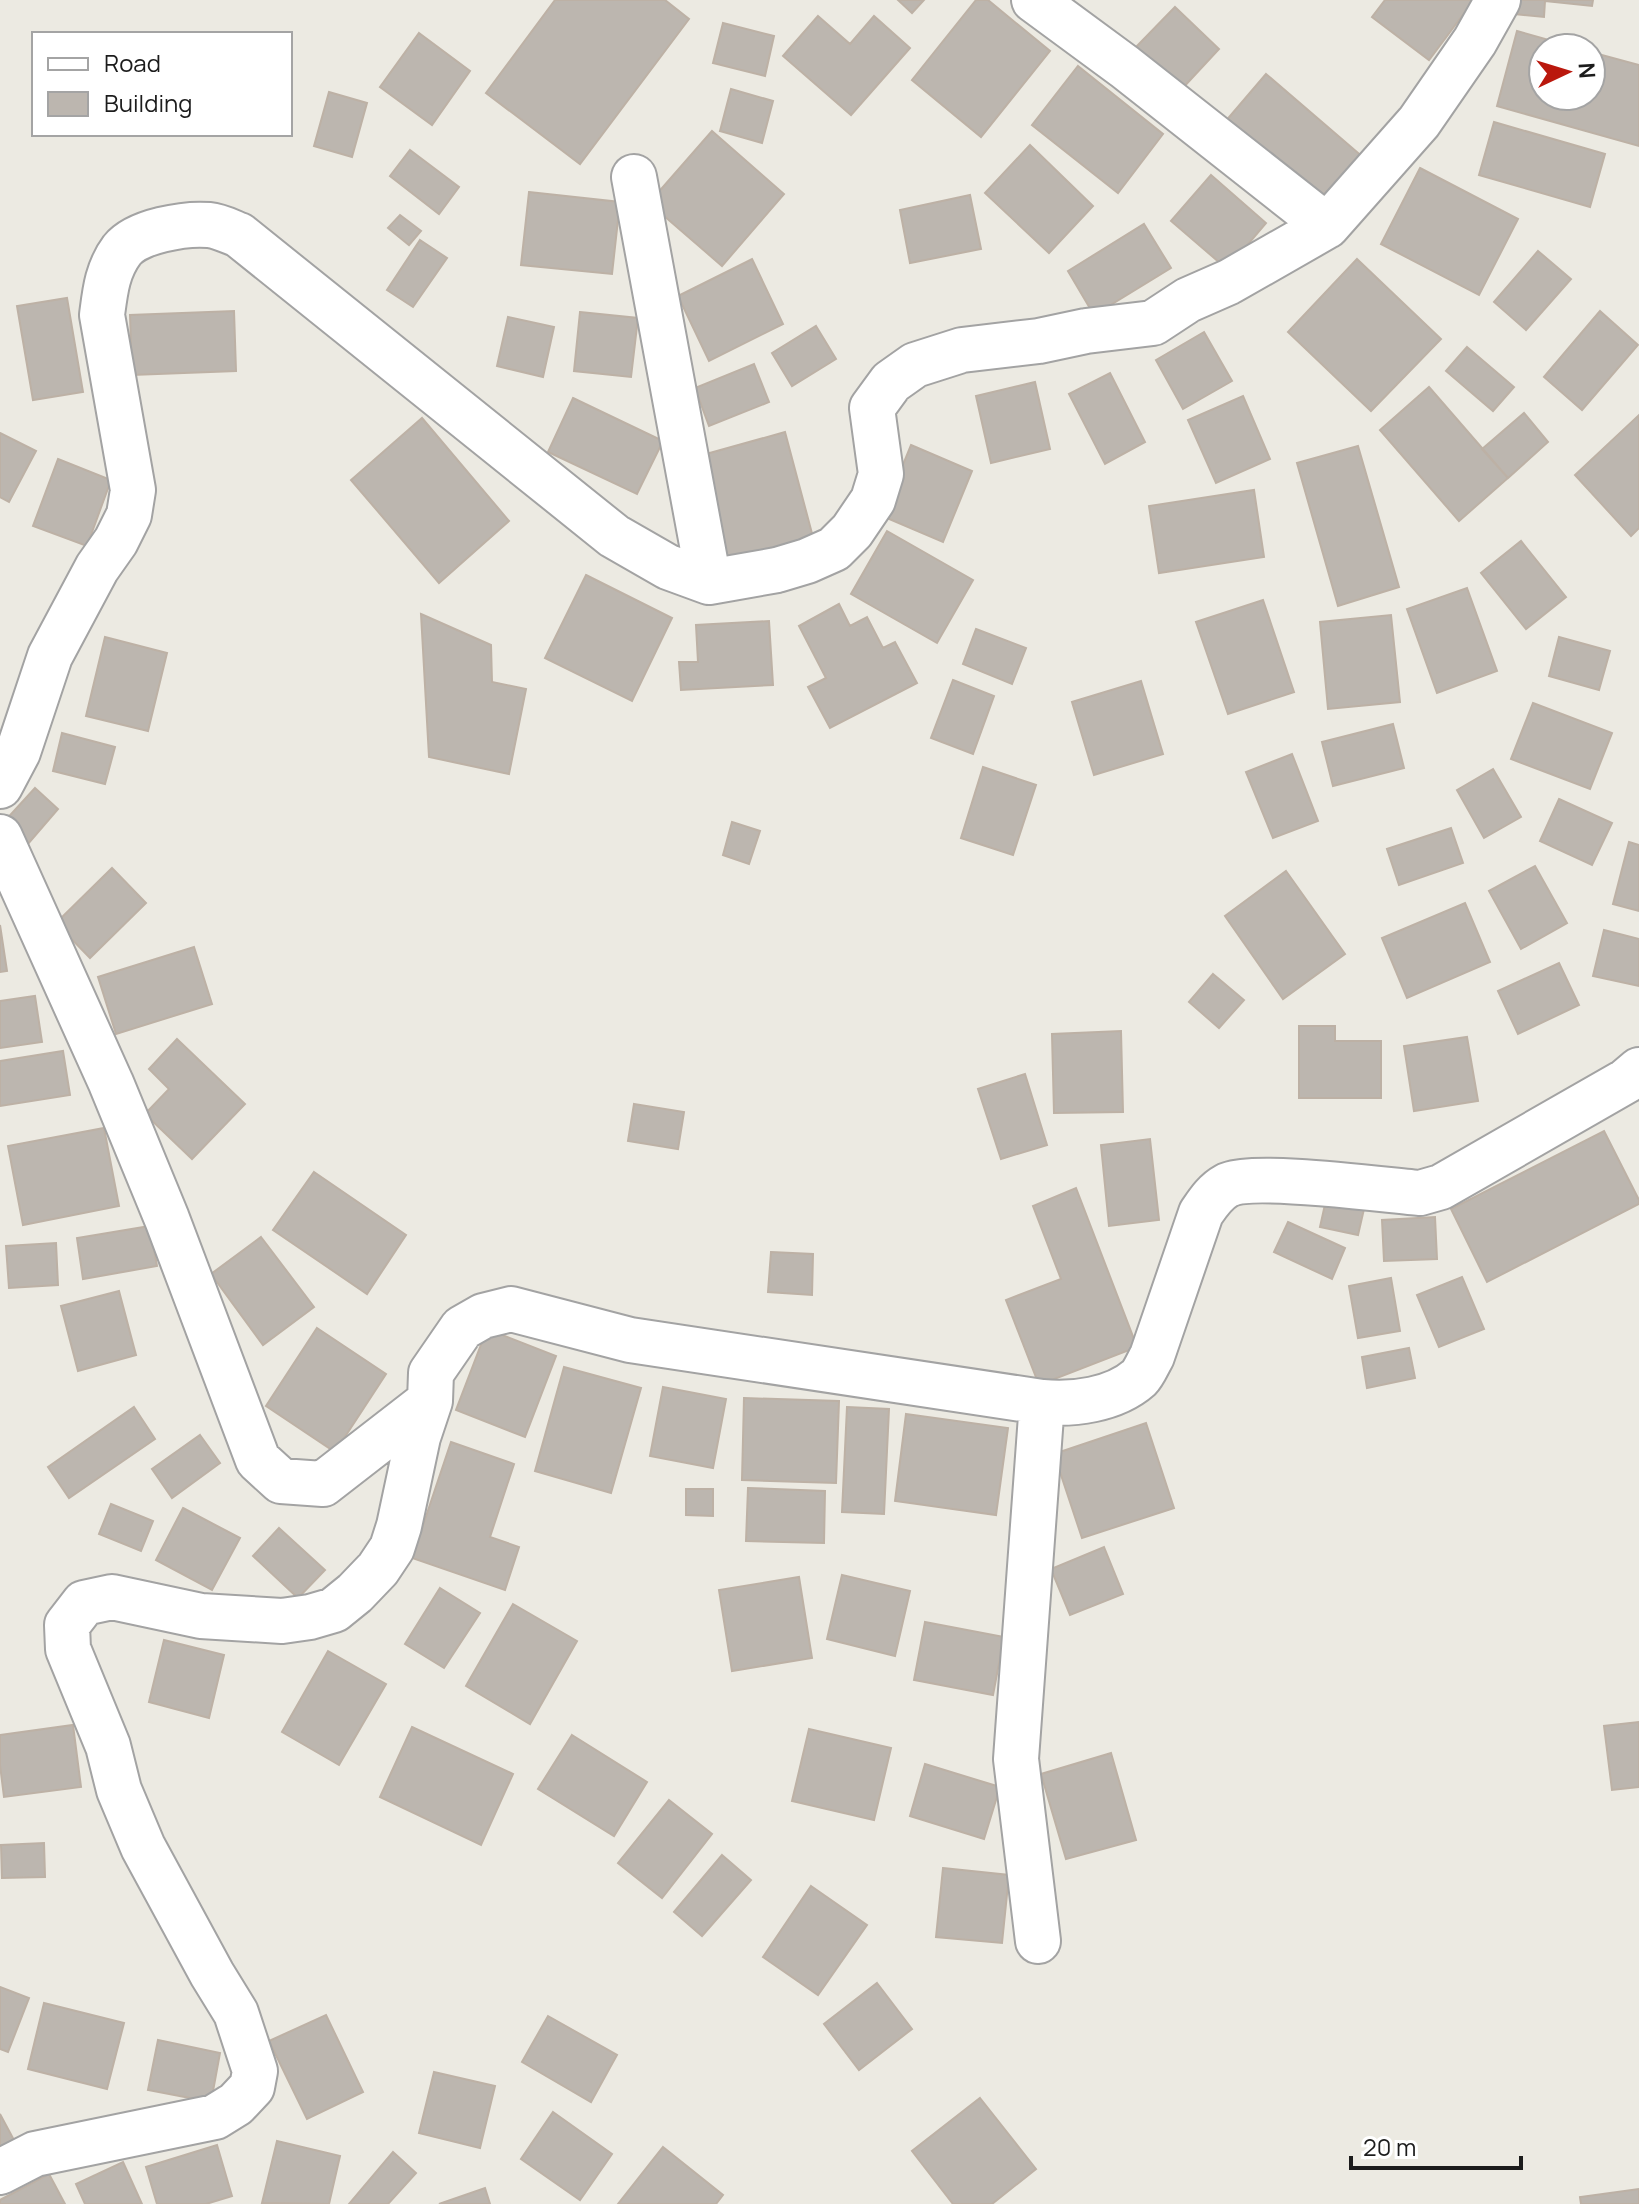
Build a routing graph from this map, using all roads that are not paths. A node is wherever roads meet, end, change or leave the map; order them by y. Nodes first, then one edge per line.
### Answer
1 (1034, 0) edge
2 (1498, 0) edge
3 (634, 177) dead end
4 (1327, 226) junction
5 (709, 582) junction
6 (0, 786) edge
7 (0, 837) edge
8 (1639, 1070) edge
9 (430, 1401) junction
10 (1042, 1402) junction
11 (1038, 1941) dead end
12 (0, 2172) edge

1 - 4 street
2 - 4 street
3 - 5 street
4 - 5 street
5 - 6 street
7 - 9 street
8 - 10 street
9 - 10 street
9 - 12 street
10 - 11 street

